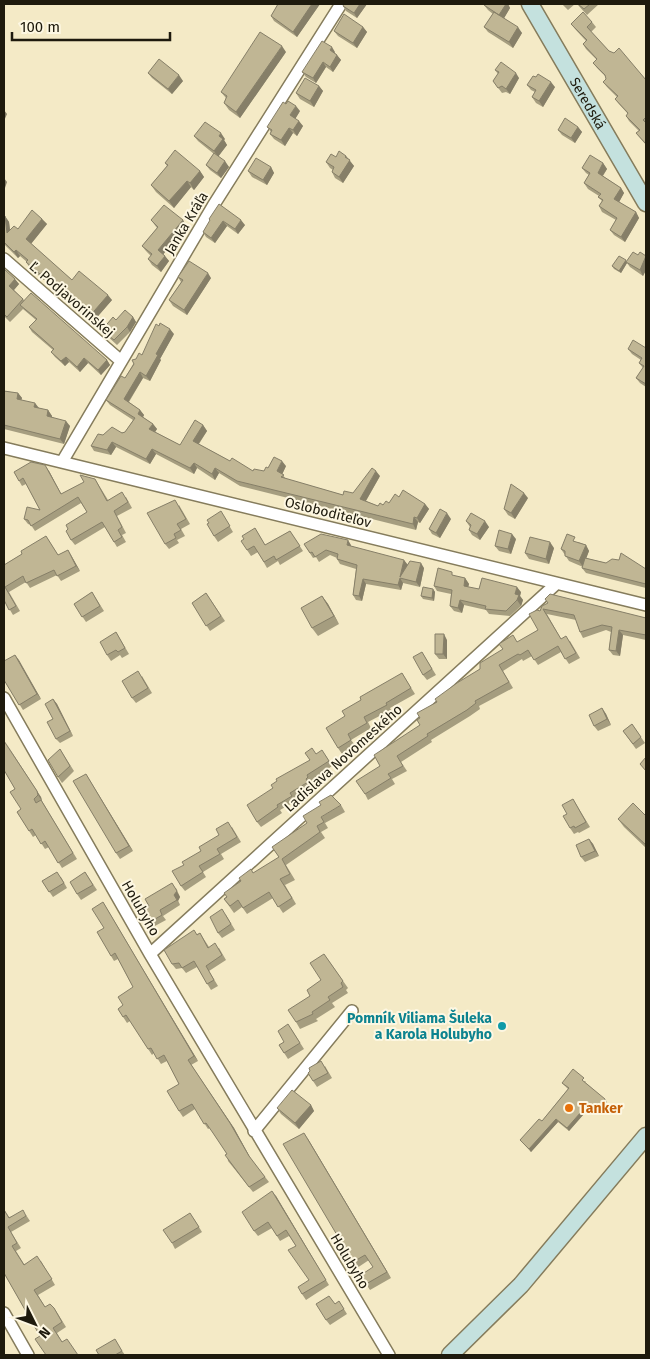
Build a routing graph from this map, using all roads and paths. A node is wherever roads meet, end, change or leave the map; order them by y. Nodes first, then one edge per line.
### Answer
1 (341, 4) edge
2 (530, 4) edge
3 (646, 203) edge
4 (4, 259) edge
5 (121, 361) junction
6 (4, 448) edge
7 (62, 462) junction
8 (556, 584) junction
9 (646, 605) edge
10 (4, 698) edge
11 (150, 954) junction
12 (352, 1011) dead end
13 (254, 1131) junction
14 (646, 1136) edge
15 (4, 1313) edge
16 (28, 1355) edge
17 (389, 1355) edge
18 (450, 1355) edge

1 - 5 street, Janka Kráľa
2 - 3 main road, Seredská
4 - 5 street, Ľ. Podjavorinskej
5 - 7 street, Janka Kráľa
6 - 7 street, Osloboditeľov
7 - 8 street, Osloboditeľov
8 - 9 street, Osloboditeľov
8 - 11 street, Ladislava Novomeského
10 - 11 street, Holubyho
11 - 13 street, Holubyho
12 - 13 street
13 - 17 street, Holubyho
14 - 18 main road
15 - 16 street

